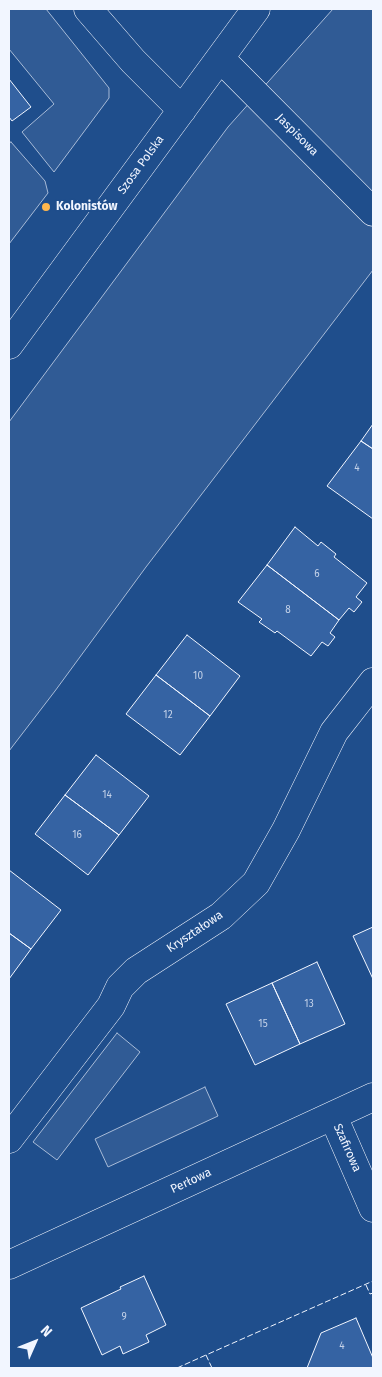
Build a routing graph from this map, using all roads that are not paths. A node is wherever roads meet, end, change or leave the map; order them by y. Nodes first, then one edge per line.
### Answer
1 (88, 9) edge
2 (256, 9) edge
3 (220, 58) junction
4 (182, 110) junction
5 (373, 212) edge
6 (9, 345) edge
7 (373, 682) edge
8 (373, 1097) edge
9 (333, 1116) junction
10 (9, 1139) edge
11 (373, 1208) edge
12 (9, 1265) edge

1 - 4 street
2 - 3 street, Szosa Polska
3 - 4 street, Szosa Polska
3 - 5 street, Jaspisowa
4 - 6 street, Szosa Polska
7 - 10 street, Kryształowa
8 - 9 street, Perłowa
9 - 11 street, Szafirowa
9 - 12 street, Perłowa

